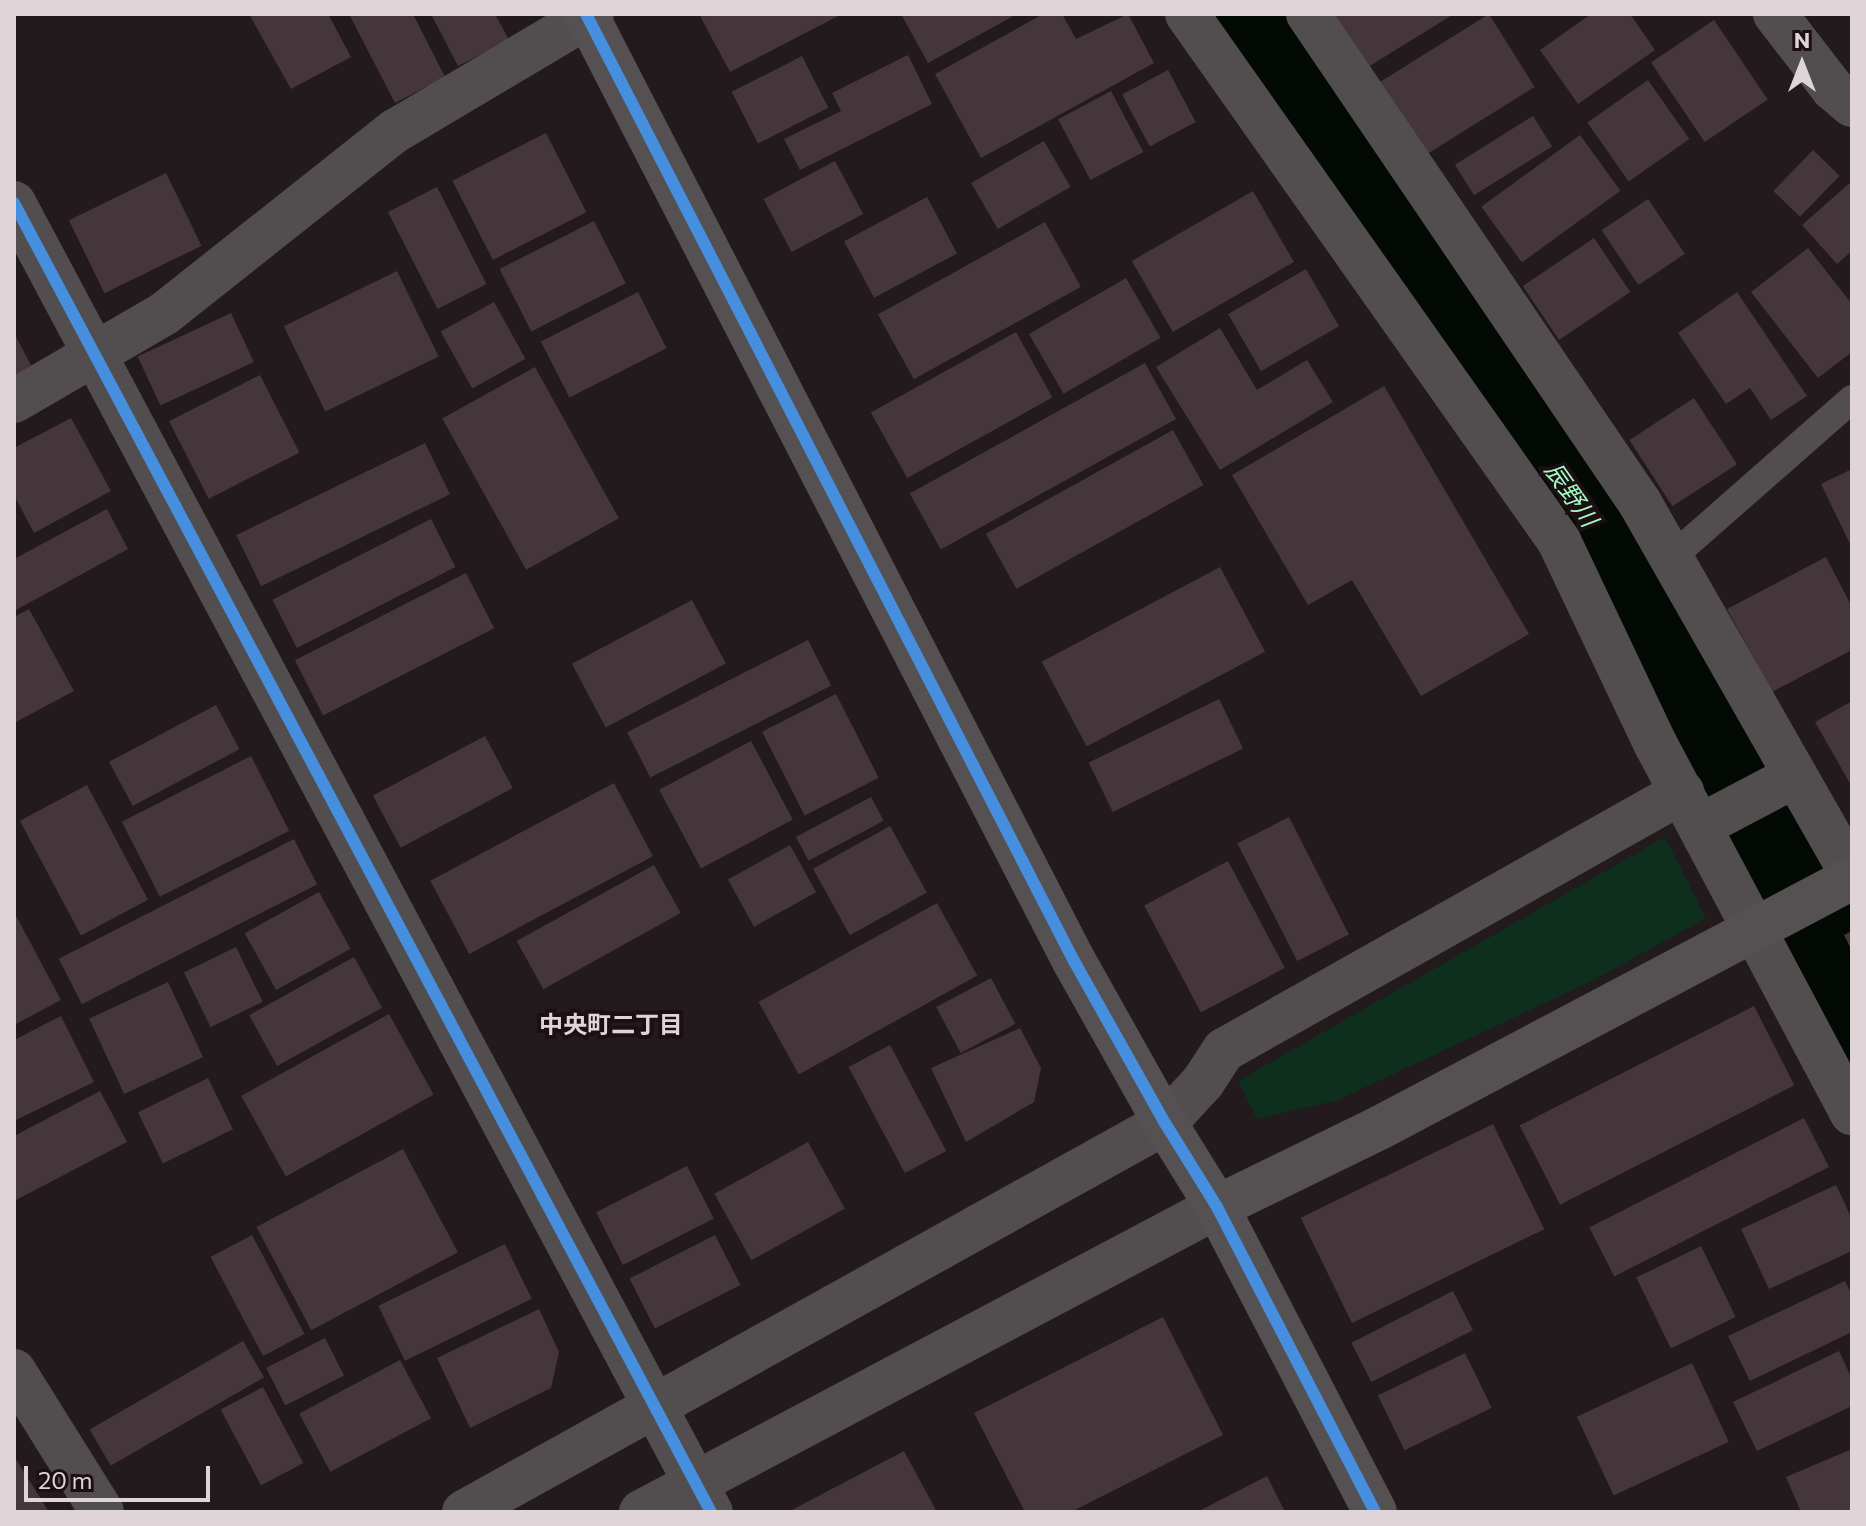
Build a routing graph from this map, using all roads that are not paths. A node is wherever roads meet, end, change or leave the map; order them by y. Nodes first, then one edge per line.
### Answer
1 (1187, 14) edge
2 (1308, 14) edge
3 (1775, 14) edge
4 (588, 15) edge
5 (1852, 105) edge
6 (14, 203) edge
7 (94, 352) junction
8 (1852, 399) edge
9 (14, 401) edge
10 (1671, 558) junction
11 (1786, 782) junction
12 (1702, 811) junction
13 (1841, 883) edge
14 (1768, 924) junction
15 (1852, 1113) edge
16 (1165, 1123) junction
17 (1217, 1207) junction
18 (14, 1371) edge
19 (653, 1407) junction
20 (703, 1497) edge
21 (102, 1512) edge
22 (464, 1512) edge
23 (641, 1512) edge
24 (1375, 1512) edge

1 - 12 street
2 - 10 street
3 - 5 street
4 - 7 street
4 - 16 street
6 - 7 street
7 - 9 street
7 - 19 street
8 - 10 lane
10 - 11 street
11 - 12 street
11 - 13 street
12 - 14 street
12 - 16 street
13 - 14 street
14 - 15 street
14 - 17 street
16 - 17 street
16 - 19 street
17 - 20 street
17 - 24 street
18 - 21 street
19 - 20 street
19 - 22 street
20 - 23 street

